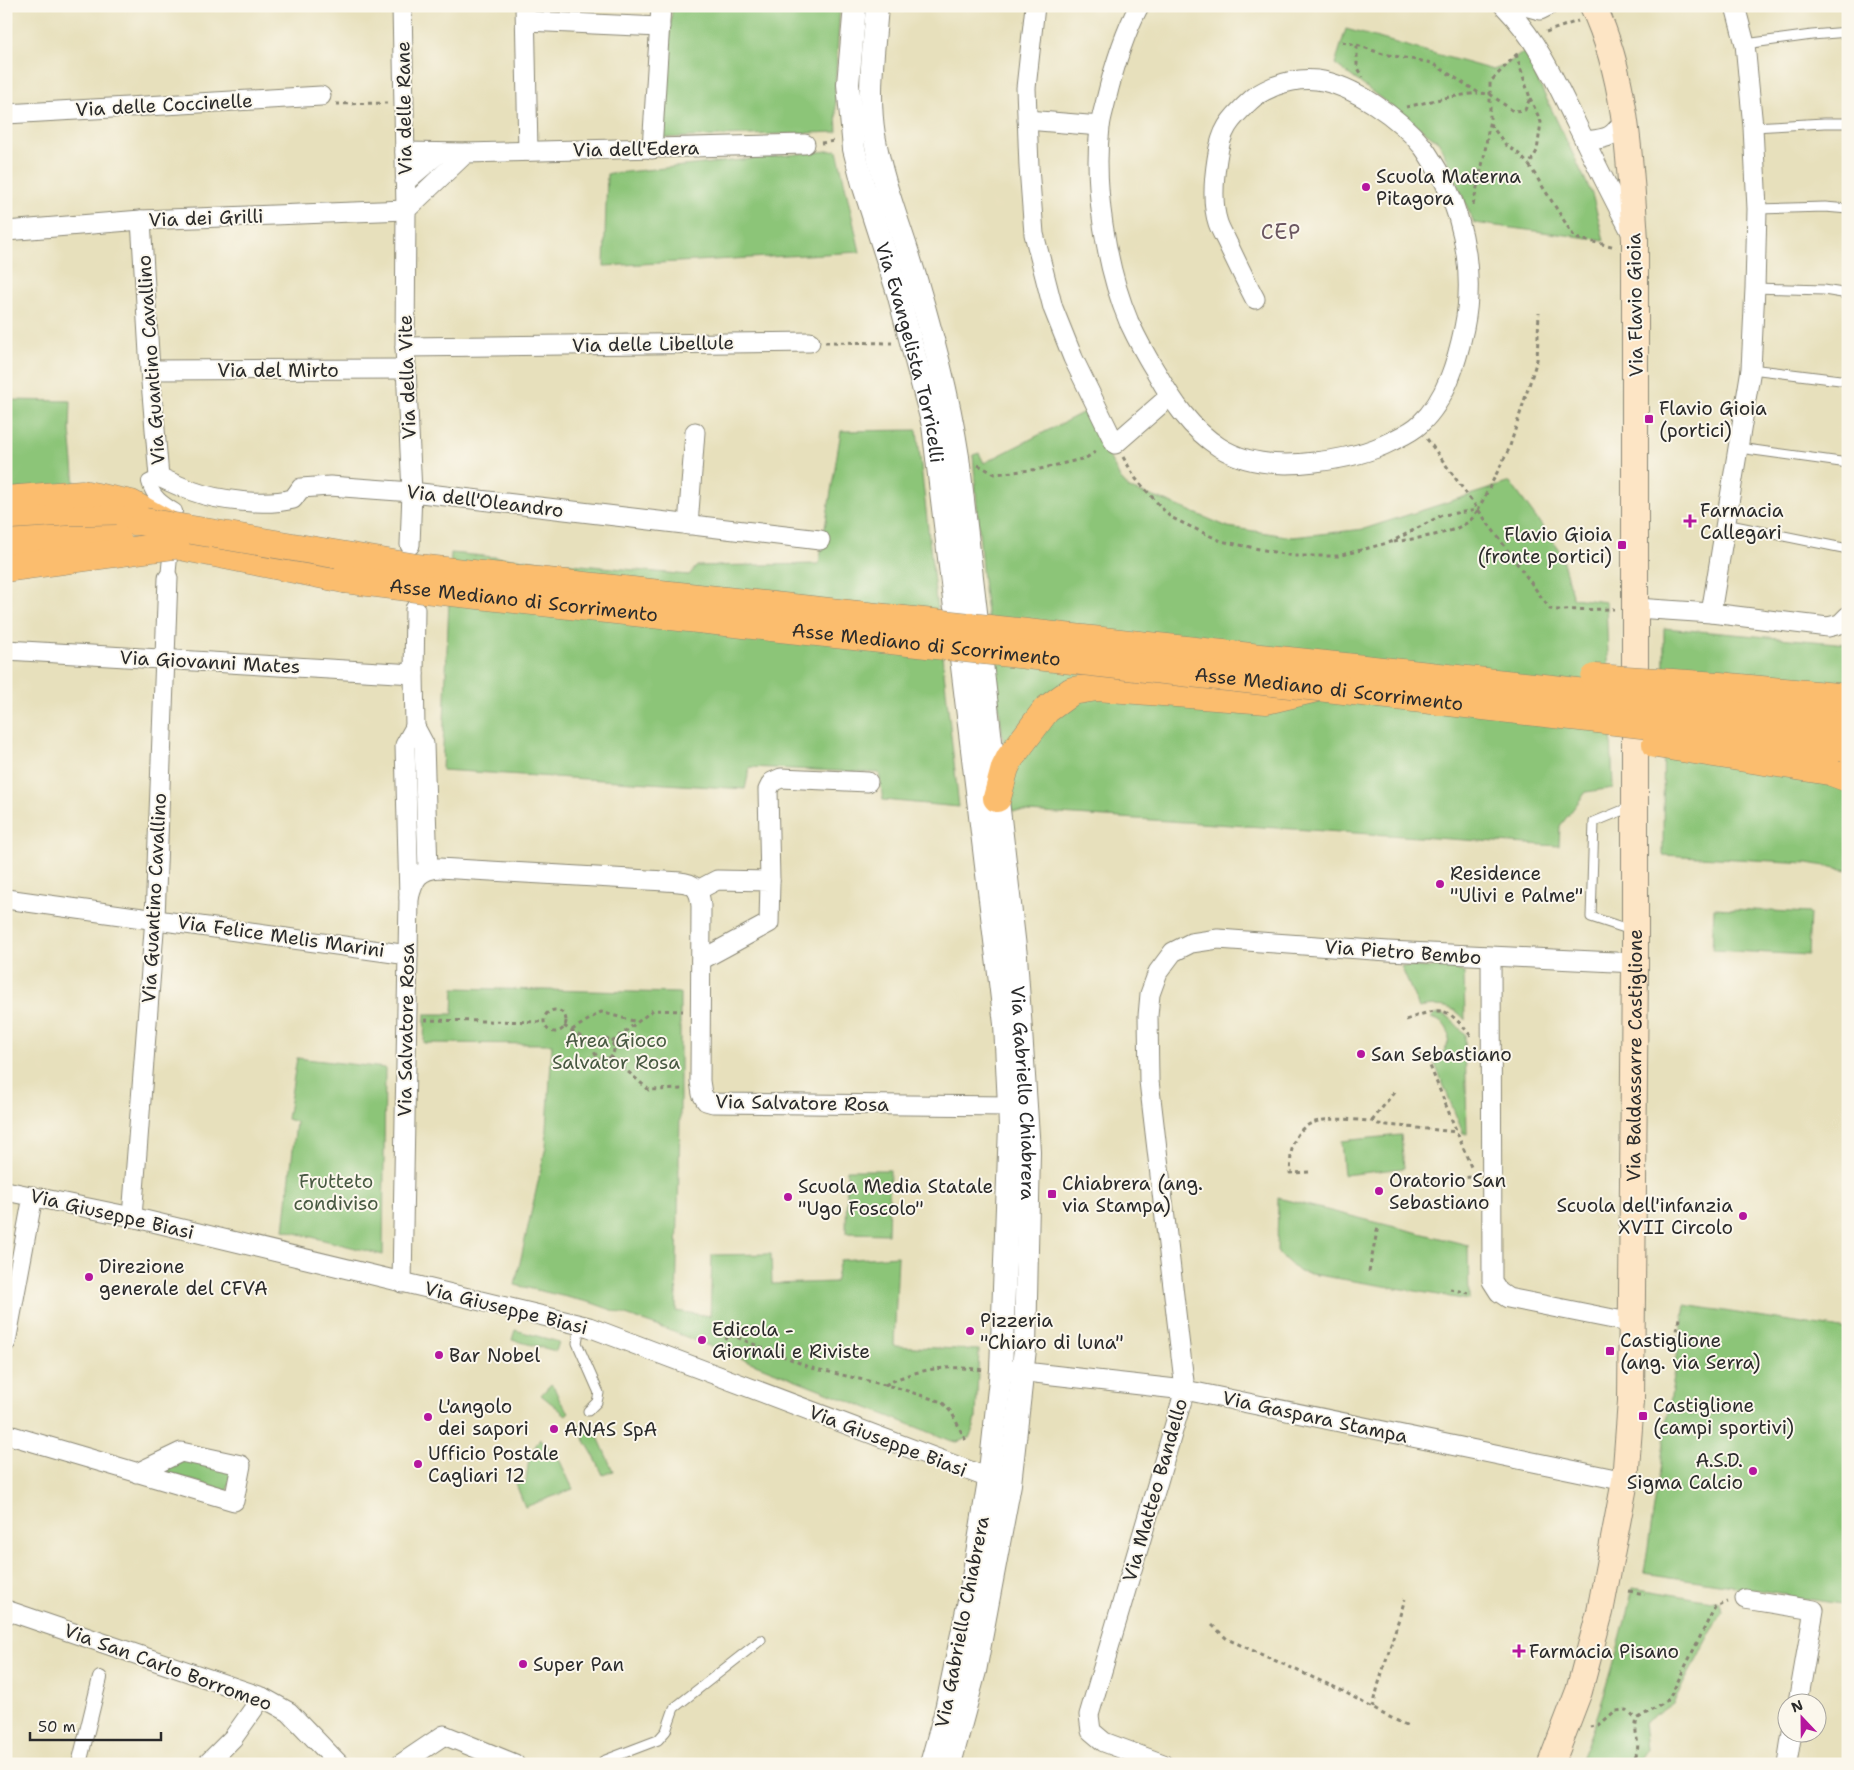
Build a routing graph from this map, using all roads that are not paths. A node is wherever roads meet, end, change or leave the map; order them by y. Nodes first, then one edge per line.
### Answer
1 (402, 6) edge
2 (662, 6) edge
3 (855, 6) edge
4 (877, 6) edge
5 (1034, 6) edge
6 (1139, 6) edge
7 (1504, 6) edge
8 (1525, 6) edge
9 (1548, 6) edge
10 (1735, 6) edge
11 (1586, 13) edge
12 (525, 14) edge
13 (660, 28) junction
14 (1848, 32) edge
15 (1745, 44) junction
16 (321, 96) road end
17 (6, 114) edge
18 (1625, 119) junction
19 (1026, 120) junction
20 (1848, 123) edge
21 (1100, 126) junction
22 (1753, 127) junction
23 (1585, 141) junction
24 (805, 144) dead end
25 (652, 149) junction
26 (528, 151) junction
27 (405, 152) junction
28 (439, 153) junction
29 (466, 153) junction
30 (405, 182) junction
31 (1757, 209) junction
32 (1848, 209) edge
33 (406, 210) junction
34 (141, 220) junction
35 (6, 231) edge
36 (1628, 244) junction
37 (1755, 288) junction
38 (1848, 294) edge
39 (1255, 299) dead end
40 (810, 342) road end
41 (405, 347) junction
42 (406, 369) junction
43 (1751, 369) junction
44 (150, 370) junction
45 (1848, 381) edge
46 (1170, 396) junction
47 (695, 432) dead end
48 (1739, 448) junction
49 (1848, 463) edge
50 (159, 477) junction
51 (412, 492) junction
52 (6, 500) edge
53 (6, 523) edge
54 (1725, 524) junction
55 (688, 525) junction
56 (172, 535) junction
57 (820, 540) dead end
58 (6, 544) edge
59 (410, 545) dead end
60 (1848, 549) edge
61 (6, 568) edge
62 (168, 578) joint
63 (415, 609) dead end
64 (1623, 609) junction
65 (1711, 613) junction
66 (1848, 616) edge
67 (6, 650) edge
68 (164, 659) junction
69 (414, 674) junction
70 (1318, 687) junction
71 (1519, 698) junction
72 (1848, 698) edge
73 (976, 703) junction
74 (1848, 726) edge
75 (415, 727) junction
76 (1848, 748) edge
77 (1848, 778) edge
78 (868, 782) dead end
79 (997, 798) junction
80 (1635, 805) junction
81 (428, 869) junction
82 (770, 880) junction
83 (698, 890) junction
84 (409, 898) junction
85 (6, 899) edge
86 (155, 918) junction
87 (1635, 932) junction
88 (1173, 952) joint
89 (408, 955) junction
90 (1491, 957) junction
91 (702, 960) junction
92 (1635, 963) junction
93 (1009, 1106) junction
94 (6, 1191) edge
95 (33, 1196) junction
96 (132, 1218) junction
97 (402, 1282) junction
98 (1633, 1323) junction
99 (580, 1325) junction
100 (6, 1342) edge
101 (1004, 1370) junction
102 (1185, 1390) junction
103 (588, 1411) dead end
104 (6, 1434) edge
105 (137, 1473) junction
106 (1625, 1481) junction
107 (1000, 1483) junction
108 (1739, 1600) road end
109 (6, 1610) edge
110 (761, 1640) dead end
111 (100, 1678) dead end
112 (1800, 1692) edge
113 (262, 1697) junction
114 (1790, 1742) edge
115 (603, 1761) dead end
116 (78, 1764) edge
117 (207, 1764) edge
118 (339, 1764) edge
119 (400, 1764) edge
120 (515, 1764) edge
121 (931, 1764) edge
122 (950, 1764) edge
123 (1163, 1764) edge
124 (1551, 1764) edge
125 (1787, 1764) edge

1 - 27 street, Via delle Rane
2 - 13 street
3 - 73 street, Via Evangelista Torricelli
4 - 73 street, Via Evangelista Torricelli
5 - 19 street
6 - 21 street
7 - 23 street
8 - 9 street
10 - 15 street
11 - 18 main road, Via Flavio Gioia
12 - 13 street
12 - 26 street
13 - 25 street
14 - 15 lane
15 - 22 street
16 - 17 street, Via delle Coccinelle
18 - 23 street
18 - 36 main road, Via Flavio Gioia
19 - 21 street
19 - 46 street
20 - 22 lane
21 - 46 street
22 - 31 street
23 - 36 street
24 - 25 street, Via dell'Edera
25 - 26 street, Via dell'Edera
26 - 29 street, Via dell'Edera
27 - 28 street, Via dell'Edera
27 - 30 street, Via delle Rane
28 - 29 street, Via dell'Edera
28 - 30 street
29 - 33 street
30 - 33 street, Via delle Rane
31 - 32 lane
31 - 37 street
33 - 34 street, Via dei Grilli
33 - 41 street, Via della Vite
34 - 35 street, Via dei Grilli
34 - 44 street, Via Guantino Cavallino
36 - 64 main road, Via Flavio Gioia
37 - 38 lane
37 - 43 street
39 - 46 street
40 - 41 street, Via delle Libellule
41 - 42 street, Via della Vite
42 - 44 street, Via del Mirto
42 - 51 street, Via della Vite
43 - 45 lane
43 - 48 street
44 - 50 street, Via Guantino Cavallino
47 - 55 street
48 - 49 lane
48 - 54 street
50 - 51 street, Via dell'Oleandro
50 - 56 street, Via Guantino Cavallino
51 - 55 street, Via dell'Oleandro
51 - 59 street, Via della Vite
52 - 56 highway
53 - 56 highway, Asse Mediano di Scorrimento, bridge
54 - 60 lane
54 - 65 street
55 - 57 street, Via dell'Oleandro
56 - 58 highway, Asse Mediano di Scorrimento, bridge
56 - 61 highway, bridge
56 - 62 street
56 - 70 highway, Asse Mediano di Scorrimento, bridge
56 - 71 highway, Asse Mediano di Scorrimento, bridge
62 - 68 street, Via Guantino Cavallino
63 - 69 street, Via Salvatore Rosa
64 - 65 street
64 - 80 main road, Via Baldassarre Castiglione
65 - 66 street
67 - 68 street, Via Giovanni Mates
68 - 69 street, Via Giovanni Mates
68 - 86 street, Via Guantino Cavallino
69 - 75 street, Via Salvatore Rosa
70 - 71 highway, Asse Mediano di Scorrimento, bridge
70 - 79 highway
71 - 72 highway, bridge
71 - 74 highway, Asse Mediano di Scorrimento, bridge
71 - 76 highway, Asse Mediano di Scorrimento, bridge
71 - 77 highway, bridge
73 - 79 street, Via Gabriello Chiabrera
73 - 93 street, Via Gabriello Chiabrera
75 - 81 street, Via Salvatore Rosa
75 - 84 street, Via Salvatore Rosa
78 - 82 street
79 - 101 street, Via Gabriello Chiabrera
80 - 87 main road, Via Baldassarre Castiglione
80 - 87 lane
81 - 83 street
81 - 84 street, Via Salvatore Rosa
82 - 83 street
82 - 91 street
83 - 91 street, Via Salvatore Rosa
84 - 89 street, Via Salvatore Rosa
85 - 86 street, Via Felice Melis Marini
86 - 89 street, Via Felice Melis Marini
86 - 96 street, Via Guantino Cavallino
87 - 92 main road, Via Baldassarre Castiglione
88 - 90 street, Via Pietro Bembo
88 - 102 street, Via Matteo Bandello
89 - 97 street, Via Salvatore Rosa
90 - 92 street, Via Pietro Bembo
90 - 98 street
91 - 93 street, Via Salvatore Rosa
92 - 98 main road, Via Baldassarre Castiglione
93 - 101 street, Via Gabriello Chiabrera
94 - 95 street, Via Giuseppe Biasi
95 - 96 street, Via Giuseppe Biasi
95 - 100 street
96 - 97 street, Via Giuseppe Biasi
97 - 99 street, Via Giuseppe Biasi
98 - 106 main road, Via Baldassarre Castiglione
99 - 103 lane
99 - 107 street, Via Giuseppe Biasi
101 - 102 street, Via Gaspara Stampa
101 - 107 street, Via Gabriello Chiabrera
102 - 106 street, Via Gaspara Stampa
102 - 123 street, Via Matteo Bandello
104 - 105 street
105 - 105 street
106 - 124 main road, Via Baldassarre Castiglione
107 - 121 street, Via Gabriello Chiabrera
107 - 122 street, Via Gabriello Chiabrera
108 - 112 street
109 - 113 street, Via San Carlo Borromeo
110 - 115 lane
111 - 116 street
113 - 117 street
113 - 118 street, Via San Carlo Borromeo
114 - 125 street
119 - 120 street

